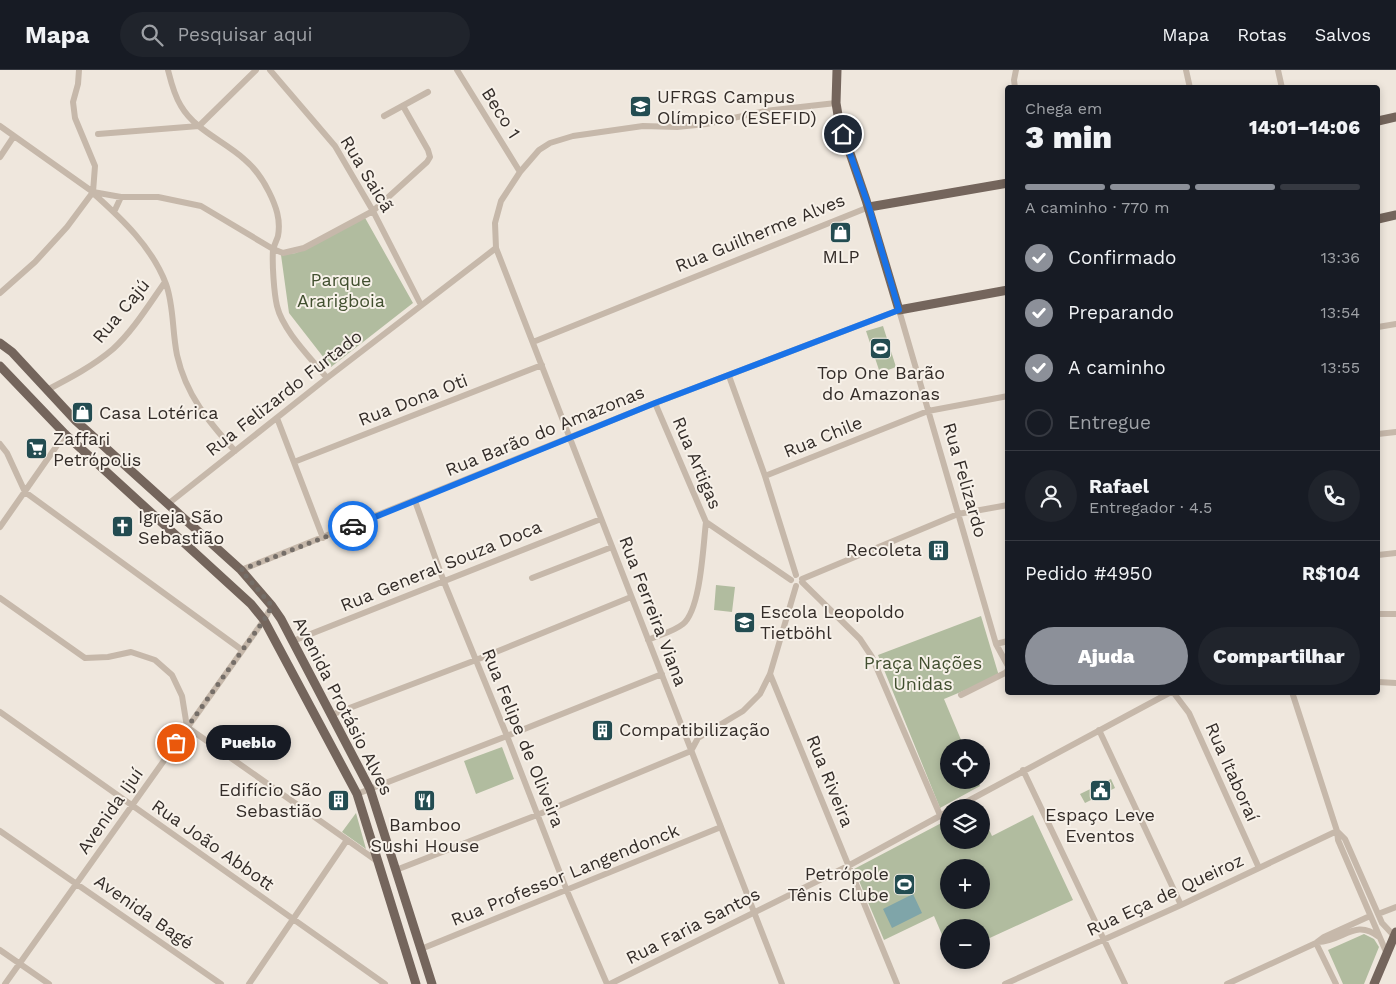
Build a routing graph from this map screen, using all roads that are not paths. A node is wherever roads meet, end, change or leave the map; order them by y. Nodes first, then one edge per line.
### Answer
1 (79, 70) edge
2 (168, 70) edge
3 (256, 70) edge
4 (270, 70) edge
5 (457, 70) edge
6 (837, 70) edge
7 (1016, 70) edge
8 (1186, 70) edge
9 (1278, 70) edge
10 (1015, 85) edge
11 (1189, 85) edge
12 (1281, 85) edge
13 (428, 92) dead end
14 (836, 103) junction
15 (403, 106) junction
16 (384, 116) dead end
17 (1396, 118) edge
18 (1380, 121) edge
19 (0, 126) edge
20 (199, 126) junction
21 (98, 134) dead end
22 (14, 136) junction
23 (0, 157) edge
24 (520, 172) junction
25 (1005, 184) edge
26 (93, 192) junction
27 (122, 197) junction
28 (869, 207) junction
29 (373, 211) junction
30 (114, 212) junction
31 (1396, 215) edge
32 (1380, 219) edge
33 (496, 248) junction
34 (273, 249) junction
35 (165, 282) junction
36 (1005, 291) edge
37 (0, 293) edge
38 (422, 305) junction
39 (899, 310) junction
40 (1396, 324) edge
41 (1380, 326) edge
42 (533, 342) junction
43 (0, 343) edge
44 (542, 365) junction
45 (0, 366) edge
46 (729, 376) junction
47 (327, 378) junction
48 (47, 390) junction
49 (1005, 397) edge
50 (655, 403) junction
51 (928, 411) junction
52 (277, 418) junction
53 (1396, 432) edge
54 (66, 434) junction
55 (1380, 434) edge
56 (571, 439) junction
57 (0, 444) edge
58 (235, 451) junction
59 (294, 462) junction
60 (765, 476) junction
61 (25, 492) junction
62 (415, 501) junction
63 (168, 504) junction
64 (1005, 506) edge
65 (958, 514) junction
66 (601, 519) junction
67 (706, 522) junction
68 (0, 527) edge
69 (323, 538) junction
70 (612, 547) junction
71 (1396, 553) edge
72 (1380, 555) edge
73 (241, 570) junction
74 (532, 578) dead end
75 (798, 580) junction
76 (444, 582) junction
77 (631, 596) junction
78 (0, 598) edge
79 (272, 606) junction
80 (1380, 614) edge
81 (1396, 614) edge
82 (264, 620) junction
83 (648, 640) junction
84 (293, 641) junction
85 (1005, 642) edge
86 (996, 644) junction
87 (242, 650) junction
88 (476, 660) junction
89 (1005, 660) edge
90 (1005, 673) edge
91 (662, 674) junction
92 (770, 674) junction
93 (1380, 682) edge
94 (1396, 683) edge
95 (961, 695) dead end
96 (1166, 695) edge
97 (1174, 695) edge
98 (1293, 695) edge
99 (0, 712) edge
100 (331, 715) junction
101 (187, 727) junction
102 (1099, 730) junction
103 (507, 736) junction
104 (691, 751) junction
105 (1023, 770) junction
106 (370, 789) junction
107 (356, 794) junction
108 (971, 799) edge
109 (132, 806) junction
110 (537, 814) junction
111 (940, 815) joint
112 (721, 828) junction
113 (0, 831) edge
114 (1337, 831) junction
115 (348, 840) junction
116 (377, 861) junction
117 (848, 866) junction
118 (1259, 868) junction
119 (396, 870) junction
120 (76, 884) junction
121 (567, 891) junction
122 (1181, 905) junction
123 (1396, 907) edge
124 (753, 912) junction
125 (1378, 914) junction
126 (1370, 916) junction
127 (293, 920) junction
128 (1395, 936) edge
129 (1380, 938) junction
130 (1104, 940) junction
131 (1317, 943) junction
132 (421, 949) junction
133 (0, 950) edge
134 (1387, 954) junction
135 (20, 964) junction
136 (5, 984) edge
137 (49, 984) edge
138 (221, 984) edge
139 (249, 984) edge
140 (385, 984) edge
141 (416, 984) edge
142 (432, 984) edge
143 (609, 984) edge
144 (782, 984) edge
145 (896, 984) edge
146 (1005, 984) edge
147 (1125, 984) edge
148 (1227, 984) edge
149 (1336, 984) edge
150 (1374, 984) edge

1 - 26 street
2 - 20 street
3 - 20 street
4 - 29 street, Rua Saicã
5 - 24 street, Beco 1
6 - 14 main road, Rua Felizardo
7 - 10 street
8 - 11 street
9 - 12 street
13 - 15 street
14 - 24 street
14 - 28 main road, Rua Felizardo
15 - 16 street
15 - 29 street
17 - 18 main road
19 - 22 street
20 - 21 street
20 - 34 street
22 - 23 street
22 - 26 street
24 - 33 street
25 - 28 main road, Rua Guilherme Alves
26 - 27 street
26 - 30 street
26 - 37 street
27 - 30 street
27 - 34 street
28 - 39 main road, Rua Felizardo
28 - 42 street, Rua Guilherme Alves
29 - 34 street
29 - 38 street, Rua Saicã
30 - 35 street
31 - 32 main road
33 - 38 street, Rua Felizardo Furtado
33 - 42 street, Rua Ferreira Viana
34 - 47 street
35 - 48 street, Rua Cajú
35 - 58 street
36 - 39 main road, Rua Barão do Amazonas
38 - 47 street, Rua Felizardo Furtado
39 - 46 street, Rua Barão do Amazonas
39 - 51 street, Rua Felizardo
40 - 41 street
42 - 44 street, Rua Ferreira Viana
43 - 48 main road, Avenida Protásio Alves
44 - 56 street, Rua Ferreira Viana
44 - 59 street, Rua Dona Oti
45 - 54 main road, Avenida Protásio Alves
46 - 50 street, Rua Barão do Amazonas
46 - 60 street
47 - 52 street, Rua Felizardo Furtado
48 - 63 main road, Avenida Protásio Alves
49 - 51 street, Rua Chile
50 - 56 street, Rua Barão do Amazonas
50 - 67 street, Rua Artigas
51 - 60 street, Rua Chile
51 - 65 street, Rua Felizardo
52 - 58 street, Rua Felizardo Furtado
52 - 59 street
53 - 55 street
54 - 61 street
54 - 82 main road, Avenida Protásio Alves
56 - 62 street, Rua Barão do Amazonas
56 - 66 street, Rua Ferreira Viana
57 - 61 street
58 - 63 street, Rua Felizardo Furtado
59 - 69 street
60 - 75 street
61 - 68 street
61 - 87 street
62 - 69 street, Rua Barão do Amazonas
62 - 76 street, Rua Felipe de Oliveira
63 - 73 main road, Avenida Protásio Alves
64 - 65 street
65 - 75 street
65 - 86 street, Rua Felizardo
66 - 70 street, Rua Ferreira Viana
66 - 76 street, Rua General Souza Doca
67 - 75 street, Rua Artigas
67 - 83 street
69 - 73 street, Rua Barão do Amazonas
70 - 74 street
70 - 77 street, Rua Ferreira Viana
71 - 72 street
73 - 79 main road, Avenida Protásio Alves
75 - 92 street
75 - 111 street, Rua Artigas
76 - 84 street, Rua General Souza Doca
76 - 88 street, Rua Felipe de Oliveira
77 - 83 street, Rua Ferreira Viana
77 - 88 street
78 - 101 street
79 - 82 street, Avenida Ijuí
79 - 84 main road, Avenida Protásio Alves
80 - 81 street
82 - 87 street, Avenida Ijuí
82 - 107 main road, Avenida Protásio Alves
83 - 91 street, Rua Ferreira Viana
84 - 100 main road, Avenida Protásio Alves
85 - 86 street
86 - 89 street, Rua Felizardo
87 - 101 street, Avenida Ijuí
88 - 100 street
88 - 103 street, Rua Felipe de Oliveira
90 - 95 street
91 - 103 street
91 - 104 street, Rua Ferreira Viana
92 - 104 street
92 - 117 street, Rua Riveira
93 - 94 street
96 - 102 street
97 - 118 street, Rua Itaboraí
98 - 114 street
99 - 109 street, Rua João Abbott
100 - 106 main road, Avenida Protásio Alves
101 - 109 street, Avenida Ijuí
101 - 115 street
102 - 105 street
102 - 122 street
103 - 106 street
103 - 110 street, Rua Felipe de Oliveira
104 - 110 street
104 - 112 street, Rua Ferreira Viana
105 - 108 street
105 - 130 street
106 - 107 street
106 - 119 main road, Avenida Protásio Alves
107 - 116 main road, Avenida Protásio Alves
109 - 120 street, Avenida Ijuí
109 - 127 street, Rua João Abbott
110 - 119 street
110 - 121 street, Rua Felipe de Oliveira
111 - 117 street, Rua Faria Santos
112 - 121 street, Rua Professor Langendonck
112 - 124 street, Rua Ferreira Viana
113 - 120 street, Avenida Bagé
114 - 118 street, Rua Eça de Queiroz
114 - 125 street
114 - 126 street
115 - 116 street
115 - 127 street
116 - 141 main road, Avenida Protásio Alves
117 - 124 street, Rua Faria Santos
117 - 145 street, Rua Riveira
118 - 122 street, Rua Eça de Queiroz
119 - 132 main road, Avenida Protásio Alves
120 - 135 street, Avenida Ijuí
120 - 138 street, Avenida Bagé
121 - 132 street, Rua Professor Langendonck
121 - 143 street, Rua Felipe de Oliveira
122 - 130 street, Rua Eça de Queiroz
123 - 125 street
124 - 143 street, Rua Faria Santos
124 - 144 street, Rua Ferreira Viana
125 - 128 street
126 - 129 street
126 - 131 street
127 - 139 street
127 - 140 street, Rua João Abbott
128 - 134 main road
129 - 131 street
129 - 134 street
130 - 146 street, Rua Eça de Queiroz
130 - 147 street
131 - 148 street
131 - 149 street
132 - 142 main road, Avenida Protásio Alves
133 - 135 street
134 - 150 main road
135 - 136 street, Avenida Ijuí
135 - 137 street

